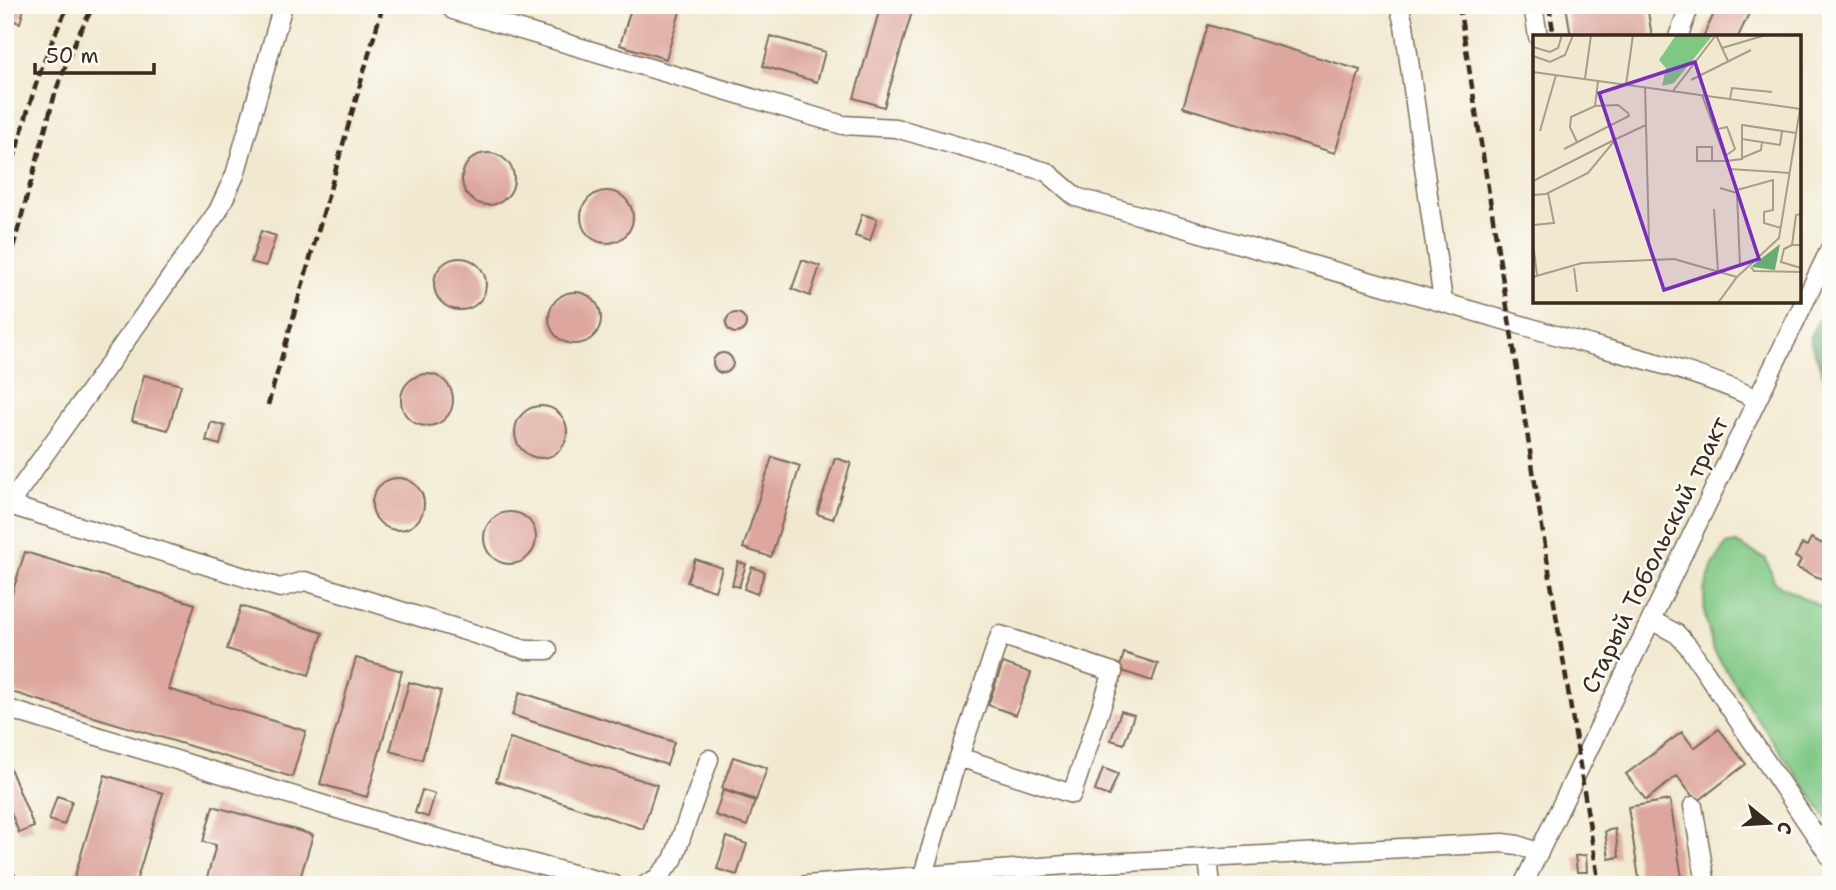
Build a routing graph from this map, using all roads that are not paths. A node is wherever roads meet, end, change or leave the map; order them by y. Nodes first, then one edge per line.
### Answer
1 (283, 5) edge
2 (1399, 5) edge
3 (1533, 5) edge
4 (1690, 5) edge
5 (453, 10) dead end
6 (1538, 35) edge
7 (1679, 35) edge
8 (1831, 247) edge
9 (1443, 301) junction
10 (1757, 399) junction
11 (7, 508) edge
12 (1651, 620) junction
13 (548, 650) dead end
14 (5, 708) edge
15 (959, 757) junction
16 (709, 759) dead end
17 (1693, 806) dead end
18 (1539, 852) junction
19 (1831, 858) edge
20 (1208, 859) junction
21 (5, 876) edge
22 (960, 879) edge
23 (921, 881) edge
24 (841, 883) edge
25 (9, 885) edge
26 (614, 885) edge
27 (645, 885) edge
28 (806, 885) edge
29 (1211, 885) edge
30 (1523, 885) edge
31 (1706, 885) edge

1 - 11 street
2 - 9 street
3 - 6 street
4 - 7 street
5 - 9 street
8 - 10 street, Старый Тобольский тракт
9 - 10 street
10 - 12 street, Старый Тобольский тракт
11 - 13 street
12 - 18 street, Старый Тобольский тракт
12 - 19 street
14 - 26 street
15 - 15 street
15 - 23 street
16 - 27 street
17 - 31 street
18 - 20 street
18 - 30 street, Старый Тобольский тракт
20 - 22 street
20 - 29 street
21 - 25 street
22 - 23 street
23 - 24 street
24 - 28 street

